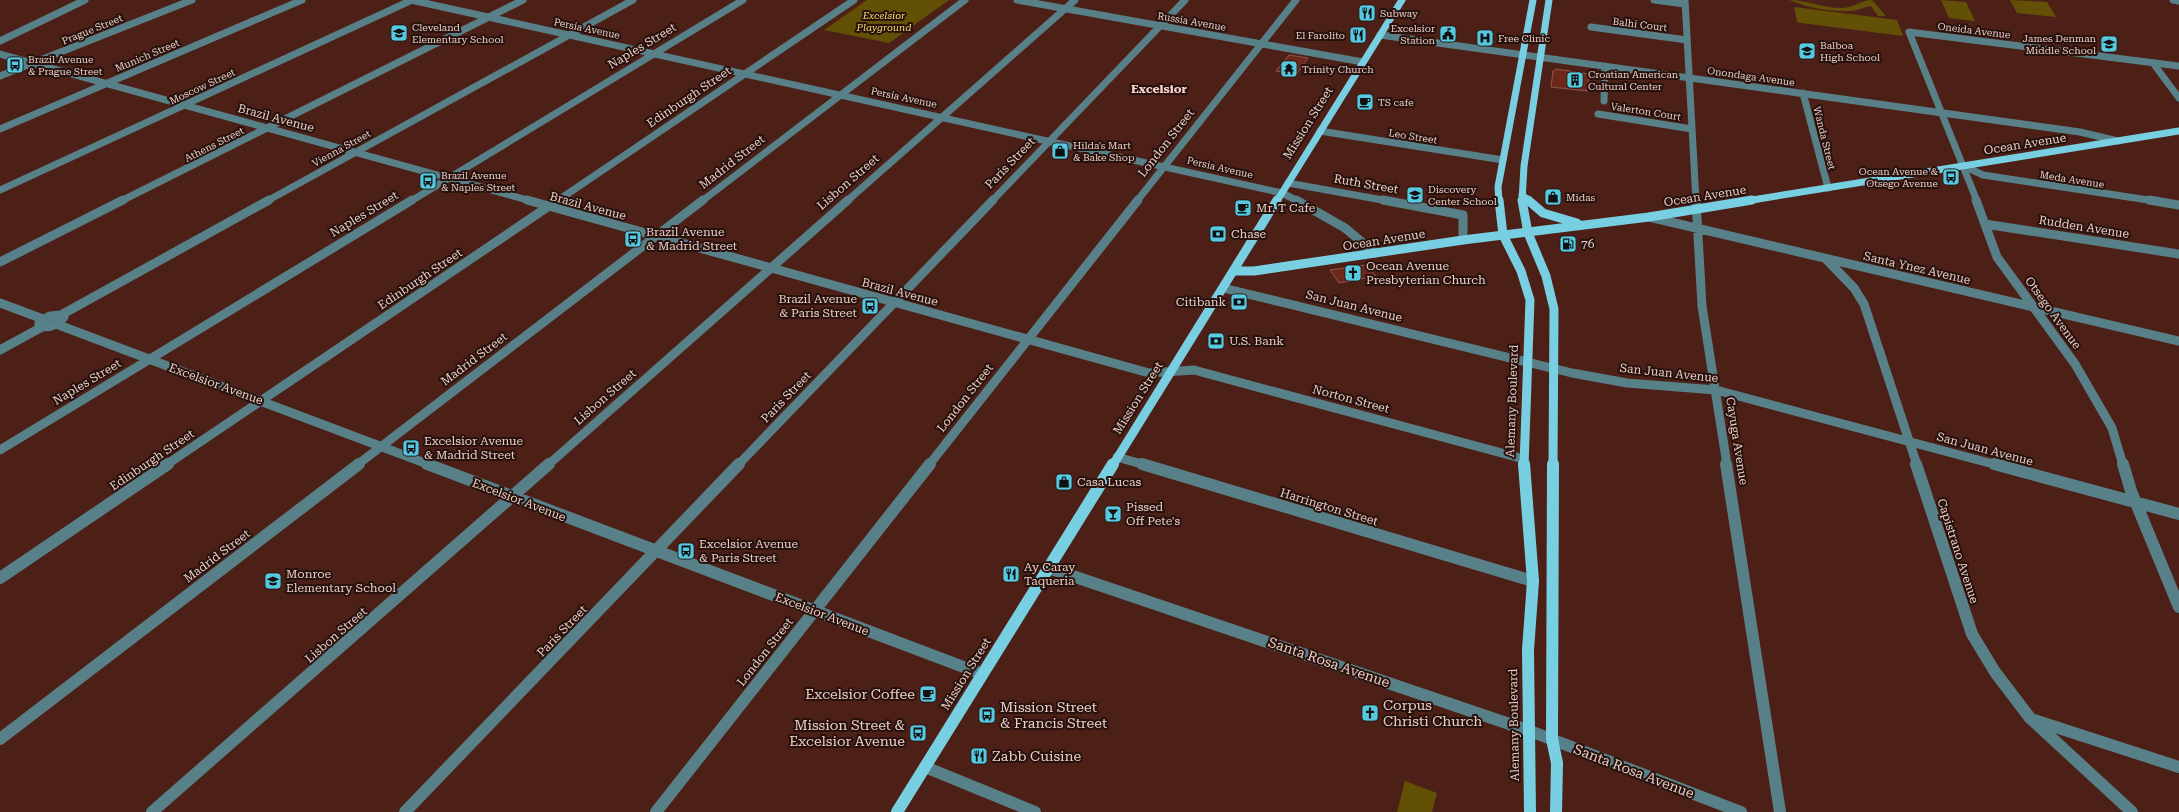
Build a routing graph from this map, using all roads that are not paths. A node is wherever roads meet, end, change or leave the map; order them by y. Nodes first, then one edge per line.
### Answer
1 (84, 0) edge
2 (192, 0) edge
3 (302, 0) edge
4 (412, 0) edge
5 (523, 0) edge
6 (633, 0) edge
7 (743, 0) edge
8 (854, 0) edge
9 (965, 0) edge
10 (1017, 0) edge
11 (1075, 0) edge
12 (1185, 0) edge
13 (1296, 0) edge
14 (1402, 0) edge
15 (1533, 0) edge
16 (1549, 0) edge
17 (1654, 0) edge
18 (2173, 0) edge
19 (2179, 1) edge
20 (1685, 2) edge
21 (1065, 8) junction
22 (488, 17) junction
23 (1160, 26) junction
24 (1591, 27) dead end
25 (1909, 32) joint
26 (569, 35) junction
27 (1380, 35) junction
28 (1687, 40) junction
29 (0, 42) edge
30 (1261, 44) junction
31 (0, 54) edge
32 (654, 54) junction
33 (1524, 54) junction
34 (1542, 56) junction
35 (1363, 62) junction
36 (33, 63) junction
37 (2153, 63) junction
38 (1605, 66) junction
39 (2179, 66) edge
40 (745, 74) junction
41 (0, 76) edge
42 (1689, 77) junction
43 (107, 83) junction
44 (1803, 94) junction
45 (841, 95) junction
46 (2179, 98) edge
47 (1604, 101) dead end
48 (184, 105) junction
49 (1941, 113) junction
50 (1598, 114) dead end
51 (942, 117) junction
52 (267, 128) junction
53 (0, 129) edge
54 (1692, 129) junction
55 (1320, 131) junction
56 (2179, 131) edge
57 (1049, 140) junction
58 (2118, 141) junction
59 (356, 152) junction
60 (1503, 160) junction
61 (1164, 166) junction
62 (1964, 166) junction
63 (448, 178) junction
64 (1288, 183) junction
65 (1828, 188) junction
66 (0, 190) edge
67 (1282, 193) junction
68 (1522, 195) junction
69 (2179, 205) edge
70 (548, 207) junction
71 (1697, 209) junction
72 (1649, 217) junction
73 (1985, 224) junction
74 (1586, 225) junction
75 (1698, 230) junction
76 (1528, 232) junction
77 (1503, 235) junction
78 (656, 237) junction
79 (1463, 240) junction
80 (1375, 253) junction
81 (2179, 254) edge
82 (1826, 259) junction
83 (0, 262) edge
84 (770, 268) junction
85 (1233, 271) junction
86 (1223, 288) junction
87 (0, 303) edge
88 (894, 303) junction
89 (2033, 307) junction
90 (61, 315) junction
91 (42, 323) junction
92 (56, 324) junction
93 (1028, 340) junction
94 (2179, 341) edge
95 (0, 350) edge
96 (149, 360) junction
97 (1528, 362) junction
98 (1553, 369) junction
99 (1171, 371) junction
100 (1716, 390) junction
101 (261, 401) junction
102 (1909, 442) junction
103 (380, 447) junction
104 (0, 450) edge
105 (1117, 457) junction
106 (1524, 459) junction
107 (512, 497) junction
108 (2136, 502) junction
109 (2179, 514) edge
110 (656, 551) junction
111 (1049, 568) junction
112 (0, 578) edge
113 (1533, 582) junction
114 (2179, 607) edge
115 (814, 611) junction
116 (982, 674) junction
117 (2030, 718) junction
118 (1530, 731) junction
119 (0, 739) edge
120 (1552, 739) junction
121 (925, 767) junction
122 (2179, 767) edge
123 (152, 812) edge
124 (405, 812) edge
125 (656, 812) edge
126 (898, 812) edge
127 (1035, 812) edge
128 (1530, 812) edge
129 (1556, 812) edge
130 (1741, 812) edge
131 (1780, 812) edge
132 (2132, 812) edge

1 - 29 street
2 - 36 street, Prague Street
3 - 43 street, Munich Street
4 - 22 street, Persia Avenue
4 - 48 street, Moscow Street
5 - 22 street, Athens Street
6 - 26 street, Vienna Street
7 - 32 street, Naples Street
8 - 40 street, Edinburgh Street
9 - 45 street, Madrid Street
10 - 21 street, Russia Avenue
11 - 21 street, Lisbon Street
12 - 23 street, Paris Street
13 - 30 street, London Street
14 - 27 main road, Mission Street
15 - 33 main road, Alemany Boulevard
16 - 34 main road
17 - 20 street
18 - 19 street
20 - 28 street, Cayuga Avenue
21 - 23 street, Russia Avenue
21 - 51 street, Lisbon Street
22 - 26 street, Persia Avenue
22 - 52 street, Athens Street
23 - 30 street, Russia Avenue
23 - 57 street, Paris Street
24 - 28 street, Balhi Court
25 - 37 street, Oneida Avenue
25 - 49 street, Otsego Avenue
26 - 32 street, Persia Avenue
26 - 59 street, Vienna Street
27 - 33 street, Onondaga Avenue
27 - 35 main road, Mission Street
28 - 42 street, Cayuga Avenue
30 - 35 street, Russia Avenue
30 - 61 street, London Street
31 - 36 street, Brazil Avenue
32 - 40 street, Persia Avenue
32 - 63 street, Naples Street
33 - 34 street, Onondaga Avenue
33 - 60 main road, Alemany Boulevard
34 - 38 street, Onondaga Avenue
34 - 68 main road
35 - 55 main road, Mission Street
36 - 41 street, Prague Street
36 - 43 street, Brazil Avenue
37 - 39 street, Oneida Avenue
37 - 46 street
38 - 42 street, Onondaga Avenue
38 - 47 street
40 - 45 street, Persia Avenue
40 - 70 street, Edinburgh Street
42 - 44 street, Onondaga Avenue
42 - 54 street, Cayuga Avenue
43 - 48 street, Brazil Avenue
43 - 53 street, Munich Street
44 - 49 street, Onondaga Avenue
44 - 65 street, Wanda Street
45 - 51 street, Persia Avenue
45 - 78 street, Madrid Street
48 - 52 street, Brazil Avenue
48 - 66 street, Moscow Street
49 - 58 street, Onondaga Avenue
49 - 62 street, Otsego Avenue
50 - 54 street, Valerton Court
51 - 57 street, Persia Avenue
51 - 84 street, Lisbon Street
52 - 59 street, Brazil Avenue
52 - 83 street, Athens Street
54 - 71 street, Cayuga Avenue
55 - 60 street, Leo Street
55 - 64 main road, Mission Street
56 - 58 main road, Ocean Avenue
57 - 61 street, Persia Avenue
57 - 88 street, Paris Street
58 - 62 main road, Ocean Avenue
59 - 63 street, Brazil Avenue
59 - 90 street, Vienna Street
60 - 77 main road, Alemany Boulevard
61 - 67 street, Persia Avenue
61 - 93 street, London Street
62 - 65 main road, Ocean Avenue
62 - 69 street, Meda Avenue
62 - 73 street, Otsego Avenue
63 - 70 street, Brazil Avenue
63 - 96 street, Naples Street
64 - 67 main road, Mission Street
64 - 79 street, Ruth Street
65 - 71 main road, Ocean Avenue
67 - 80 street, Persia Avenue
67 - 85 main road, Mission Street
68 - 74 main road
68 - 76 main road
70 - 78 street, Brazil Avenue
70 - 101 street, Edinburgh Street
71 - 72 main road, Ocean Avenue
71 - 75 street, Cayuga Avenue
72 - 74 main road, Ocean Avenue
72 - 75 street, Santa Ynez Avenue
73 - 81 street, Rudden Avenue
73 - 89 street, Otsego Avenue
74 - 76 main road, Ocean Avenue
75 - 82 street, Santa Ynez Avenue
75 - 100 street, Cayuga Avenue
76 - 77 main road, Ocean Avenue
76 - 98 main road
77 - 79 main road, Ocean Avenue
77 - 97 main road, Alemany Boulevard
78 - 84 street, Brazil Avenue
78 - 103 street, Madrid Street
79 - 80 main road, Ocean Avenue
80 - 85 main road, Ocean Avenue
82 - 89 street, Santa Ynez Avenue
82 - 102 street, Capistrano Avenue
84 - 88 street, Brazil Avenue
84 - 107 street, Lisbon Street
85 - 86 main road, Mission Street
86 - 97 street, San Juan Avenue
86 - 99 main road, Mission Street
87 - 91 street
88 - 93 street, Brazil Avenue
88 - 110 street, Paris Street
89 - 94 street, Santa Ynez Avenue
89 - 108 street, Otsego Avenue
90 - 91 street, Vienna Street
90 - 92 street
91 - 92 street
91 - 95 street
92 - 96 street, Excelsior Avenue
93 - 99 street, Brazil Avenue
93 - 115 street, London Street
96 - 101 street, Excelsior Avenue
96 - 104 street, Naples Street
97 - 98 street, San Juan Avenue
97 - 106 main road, Alemany Boulevard
98 - 100 street, San Juan Avenue
98 - 120 main road
99 - 105 main road, Mission Street
99 - 106 street, Norton Street
100 - 102 street, San Juan Avenue
100 - 131 street, Cayuga Avenue
101 - 103 street, Excelsior Avenue
101 - 112 street, Edinburgh Street
102 - 108 street, San Juan Avenue
102 - 117 street, Capistrano Avenue
103 - 107 street, Excelsior Avenue
103 - 119 street, Madrid Street
105 - 111 main road, Mission Street
105 - 113 street, Harrington Street
106 - 113 main road, Alemany Boulevard
107 - 110 street, Excelsior Avenue
107 - 123 street, Lisbon Street
108 - 109 street, San Juan Avenue
108 - 114 street, Otsego Avenue
110 - 115 street, Excelsior Avenue
110 - 124 street, Paris Street
111 - 116 main road, Mission Street
111 - 118 street, Santa Rosa Avenue
113 - 118 main road, Alemany Boulevard
115 - 116 street, Excelsior Avenue
115 - 125 street, London Street
116 - 121 main road, Mission Street
117 - 122 street
117 - 132 street, Capistrano Avenue
118 - 120 street, Santa Rosa Avenue
118 - 128 main road, Alemany Boulevard
120 - 129 main road
120 - 130 street, Santa Rosa Avenue
121 - 126 main road, Mission Street
121 - 127 street

